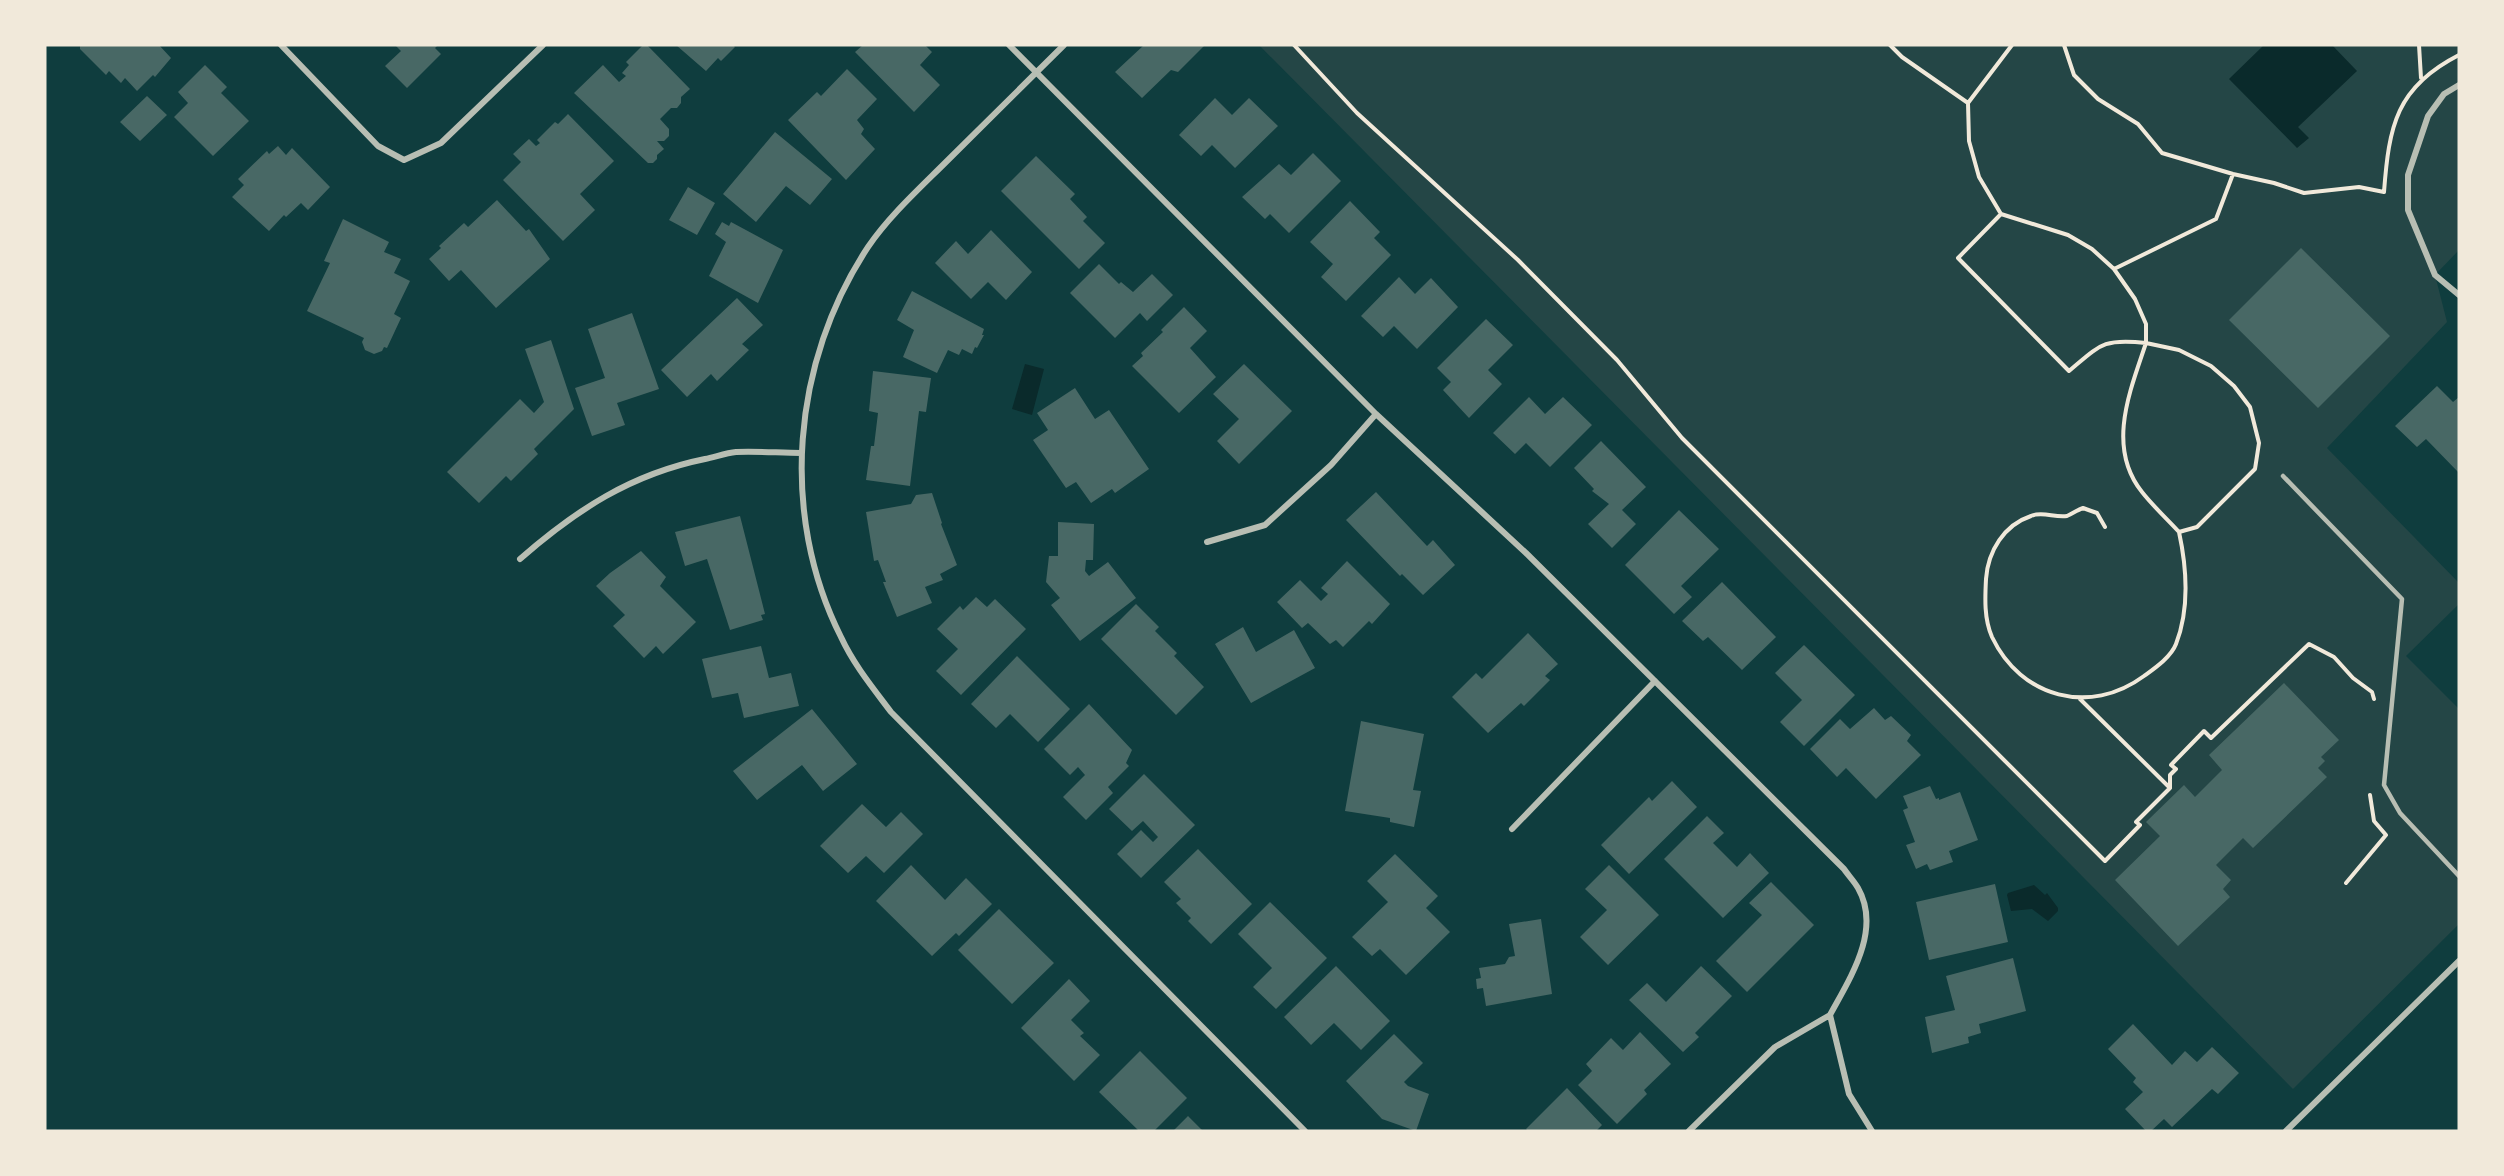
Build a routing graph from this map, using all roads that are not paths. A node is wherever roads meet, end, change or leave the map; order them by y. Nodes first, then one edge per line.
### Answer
1 (281, 45) edge
2 (543, 45) edge
3 (1009, 45) edge
4 (1064, 45) edge
5 (1036, 72) junction
6 (2459, 85) edge
7 (2457, 290) edge
8 (1376, 414) junction
9 (801, 453) junction
10 (2283, 476) dead end
11 (1207, 542) dead end
12 (520, 559) dead end
13 (1655, 681) junction
14 (1512, 829) dead end
15 (2459, 876) edge
16 (2459, 961) edge
17 (1830, 1015) junction
18 (1305, 1131) edge
19 (1689, 1131) edge
20 (1872, 1131) edge
21 (2286, 1131) edge

1 - 2 street
3 - 5 street
4 - 5 street
5 - 8 street
5 - 9 street
6 - 7 street
8 - 11 street
8 - 13 street
9 - 12 street
9 - 18 street
10 - 15 lane
13 - 14 street
13 - 17 street
16 - 21 street
17 - 19 street
17 - 20 street

